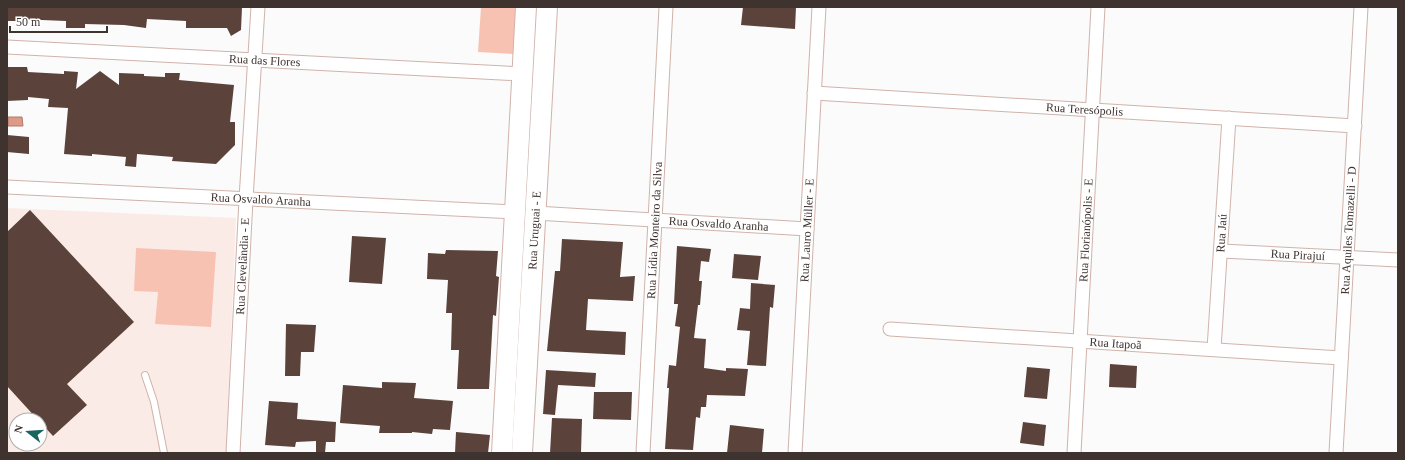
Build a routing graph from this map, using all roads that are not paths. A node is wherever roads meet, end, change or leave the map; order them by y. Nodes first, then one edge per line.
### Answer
1 (258, 7) edge
2 (526, 7) edge
3 (547, 7) edge
4 (666, 7) edge
5 (819, 7) edge
6 (1098, 7) edge
7 (1361, 7) edge
8 (7, 47) edge
9 (255, 60) junction
10 (522, 74) junction
11 (814, 93) junction
12 (1092, 110) junction
13 (1229, 118) junction
14 (1355, 126) junction
15 (7, 187) edge
16 (246, 199) junction
17 (515, 212) junction
18 (535, 214) junction
19 (655, 220) junction
20 (807, 229) junction
21 (1221, 251) junction
22 (1347, 257) junction
23 (1398, 260) edge
24 (890, 329) dead end
25 (1080, 341) junction
26 (1214, 350) junction
27 (1341, 358) junction
28 (145, 376) dead end
29 (164, 453) edge
30 (233, 453) edge
31 (502, 453) edge
32 (522, 453) edge
33 (643, 453) edge
34 (795, 453) edge
35 (1074, 453) edge
36 (1336, 453) edge

1 - 9 street, Rua Clevelândia - E
2 - 10 main road, Rua Uruguai - E
3 - 18 main road, Rua Uruguai - E
4 - 19 street, Rua Lídia Monteiro da Silva
5 - 11 street, Rua Lauro Müller - E
6 - 12 street, Rua Florianópolis - E
7 - 14 street, Rua Aquiles Tomazelli - D
8 - 9 street, Rua das Flores
9 - 10 street, Rua das Flores
9 - 16 street, Rua Clevelândia - E
10 - 17 main road, Rua Uruguai - E
11 - 12 street, Rua Teresópolis
11 - 20 street, Rua Lauro Müller - E
12 - 13 street, Rua Teresópolis
12 - 25 street, Rua Florianópolis - E
13 - 14 street, Rua Teresópolis
13 - 21 street, Rua Jaú
14 - 22 street, Rua Aquiles Tomazelli - D
15 - 16 street, Rua Osvaldo Aranha
16 - 17 street, Rua Osvaldo Aranha
16 - 30 street, Rua Clevelândia - E
17 - 31 main road, Rua Uruguai - E
18 - 19 street, Rua Osvaldo Aranha
18 - 32 main road, Rua Uruguai - E
19 - 20 street, Rua Osvaldo Aranha
19 - 33 street, Rua Lídia Monteiro da Silva
20 - 34 street, Rua Lauro Müller - E
21 - 22 street, Rua Pirajuí
21 - 26 street, Rua Jaú
22 - 23 street, Rua Pirajuí
22 - 27 street, Rua Aquiles Tomazelli - D
24 - 25 street, Rua Itapoã
25 - 26 street, Rua Itapoã
25 - 35 street, Rua Florianópolis - E
26 - 27 street, Rua Itapoã
27 - 36 street, Rua Aquiles Tomazelli - D
28 - 29 lane

